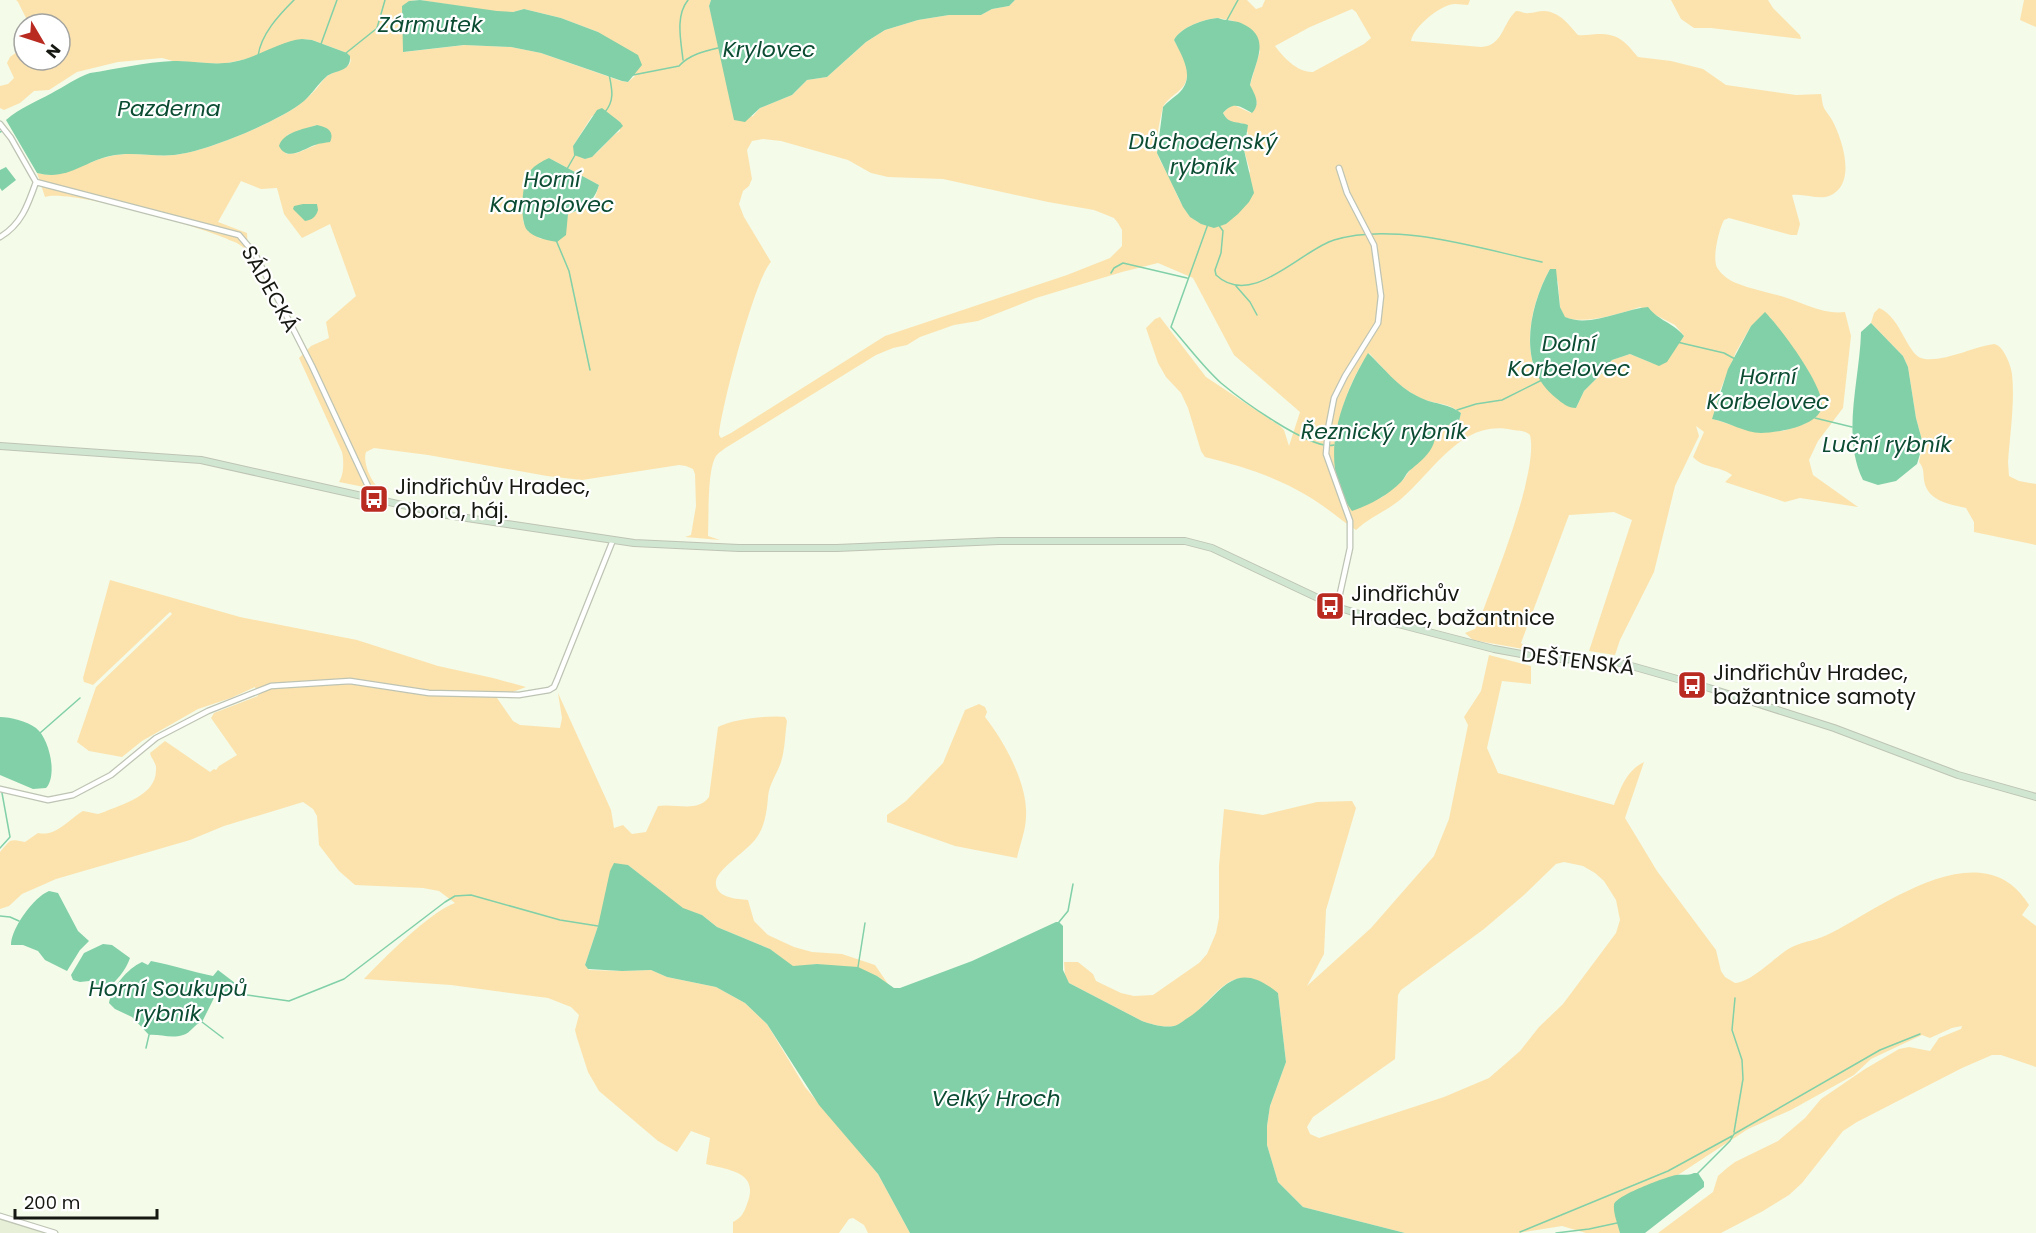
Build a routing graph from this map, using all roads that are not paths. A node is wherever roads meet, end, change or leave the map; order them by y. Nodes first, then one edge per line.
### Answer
1 (0, 124) edge
2 (1339, 168) dead end
3 (36, 183) junction
4 (0, 237) edge
5 (0, 446) edge
6 (374, 497) junction
7 (613, 540) junction
8 (1337, 606) junction
9 (0, 789) edge
10 (2036, 797) edge
11 (0, 1216) edge
12 (55, 1233) edge

1 - 3 street
2 - 8 street
3 - 4 street
3 - 6 street, SÁDECKÁ
5 - 6 main road, DEŠTENSKÁ
6 - 7 main road, DEŠTENSKÁ
7 - 8 main road, DEŠTENSKÁ
7 - 9 street
8 - 10 main road, DEŠTENSKÁ
11 - 12 street

